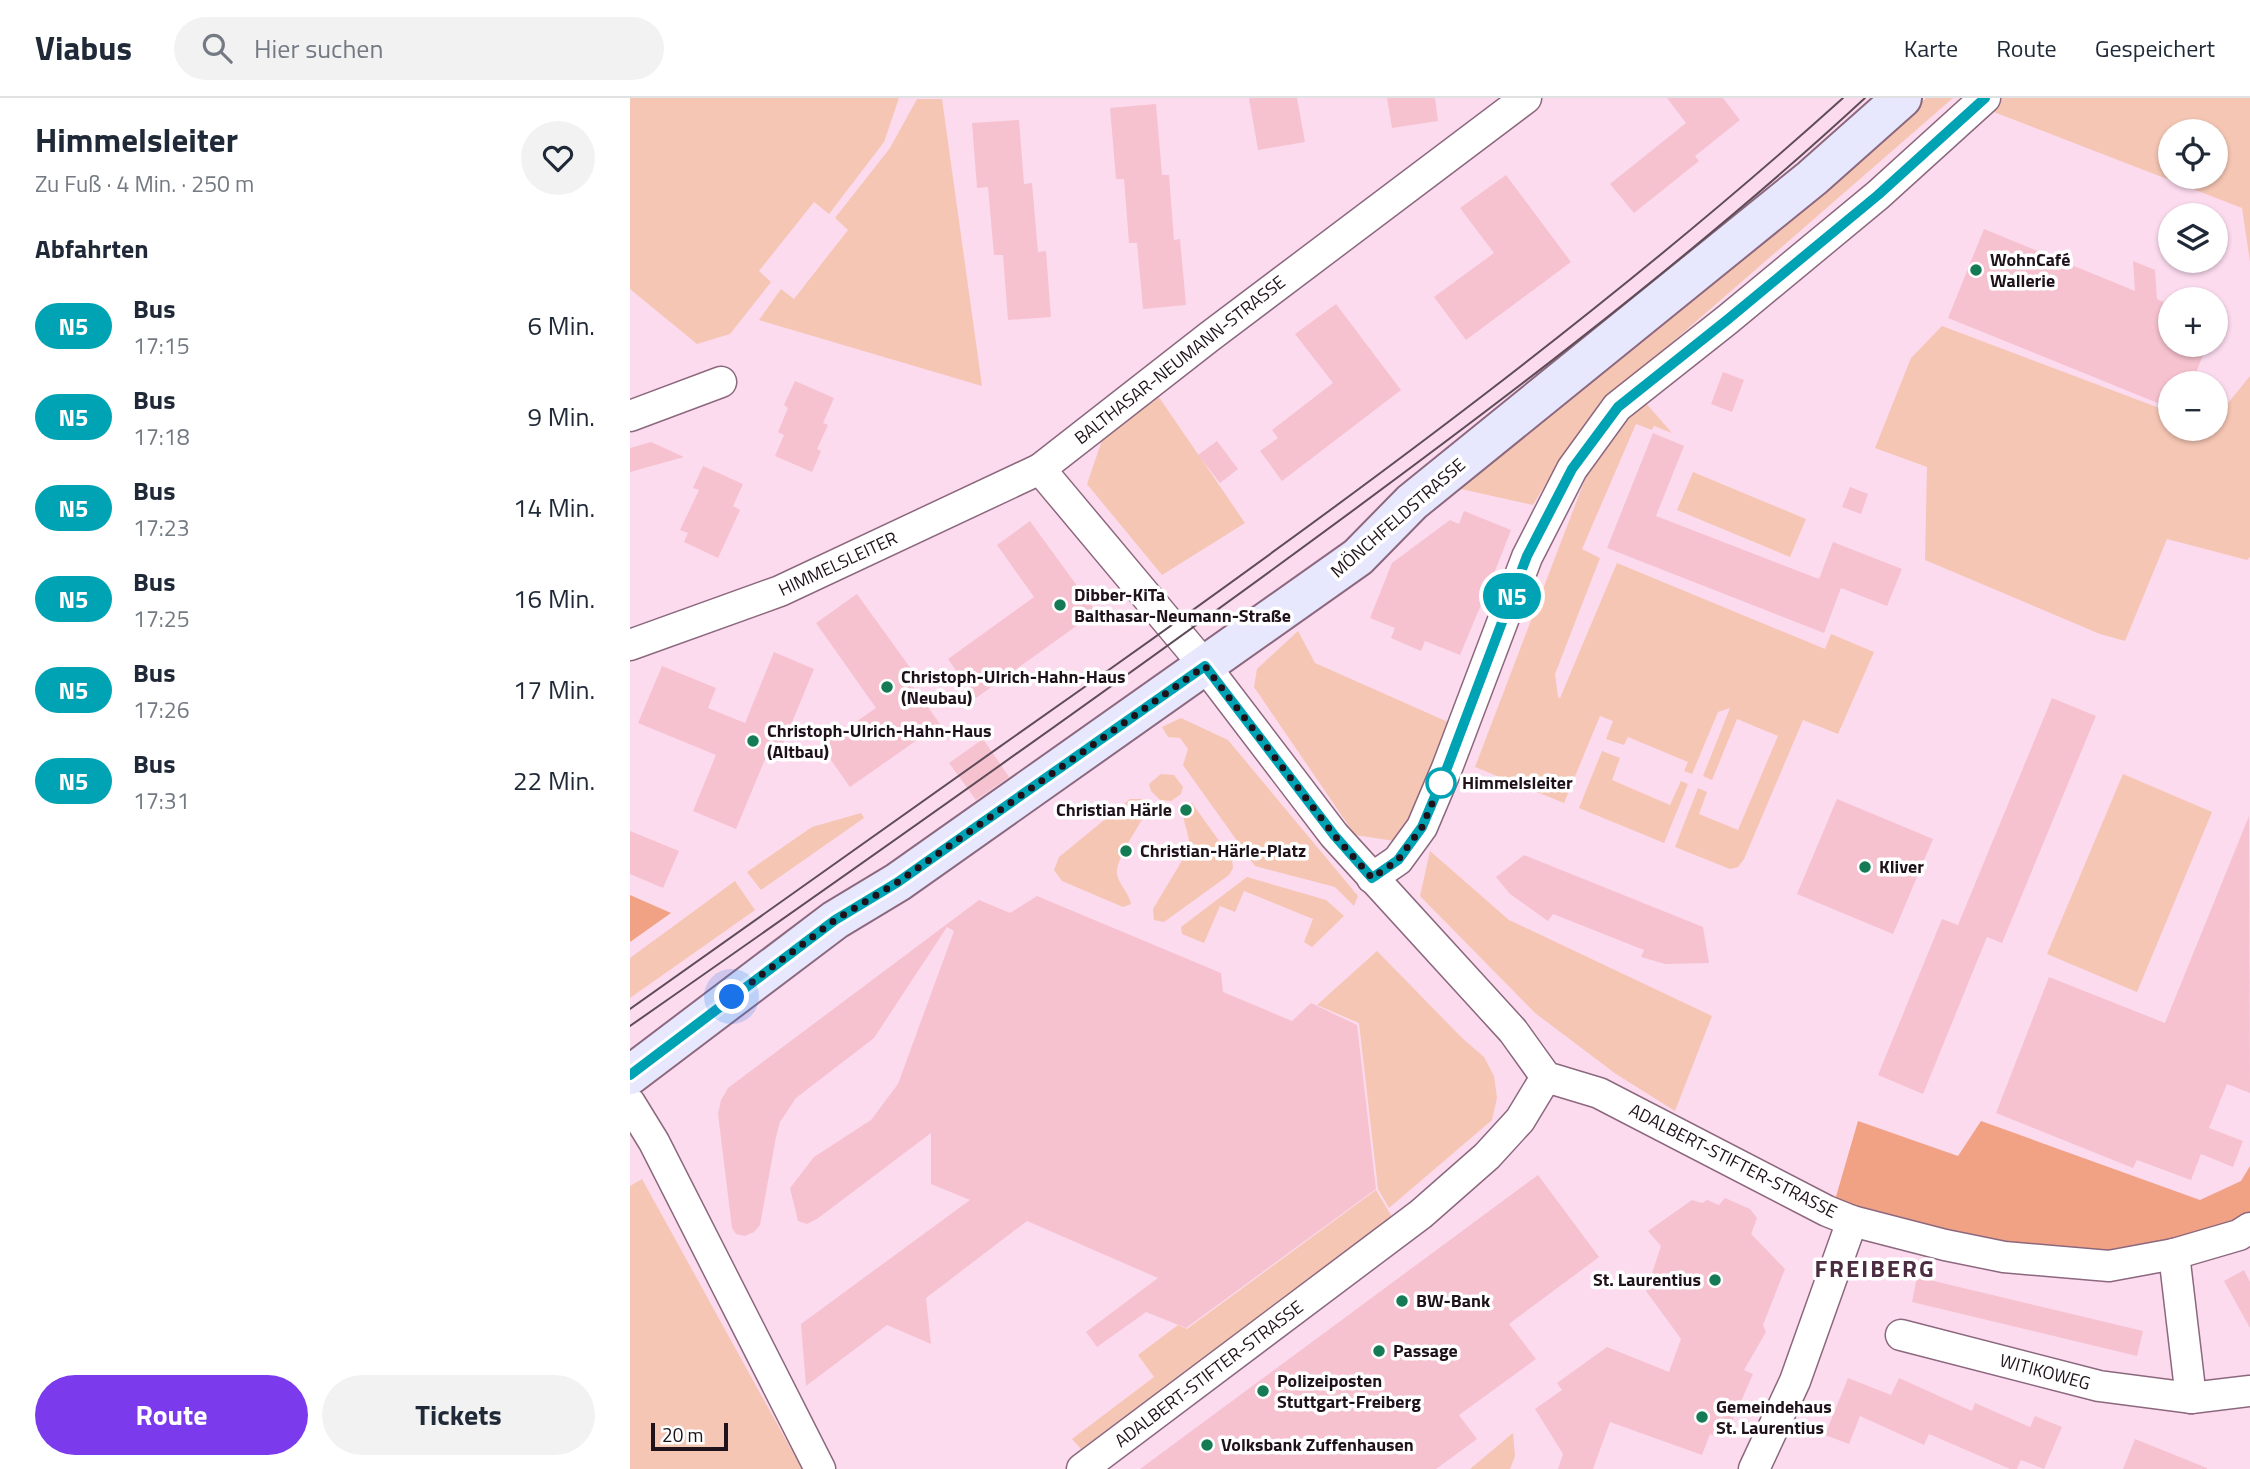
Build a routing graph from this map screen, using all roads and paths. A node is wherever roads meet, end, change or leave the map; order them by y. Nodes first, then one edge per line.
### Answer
1 (1526, 98) edge
2 (1902, 98) edge
3 (1985, 98) edge
4 (721, 382) dead end
5 (630, 416) edge
6 (1040, 469) junction
7 (630, 645) edge
8 (1205, 666) junction
9 (1372, 878) junction
10 (630, 1075) edge
11 (1546, 1077) junction
12 (630, 1104) edge
13 (1852, 1220) junction
14 (2250, 1228) edge
15 (2175, 1254) junction
16 (1901, 1335) dead end
17 (2250, 1391) edge
18 (2191, 1398) junction
19 (820, 1469) edge
20 (1082, 1469) edge
21 (1754, 1469) edge

1 - 6 street, BALTHASAR-NEUMANN-STRASSE
2 - 8 main road, MÖNCHFELDSTRASSE
3 - 9 street
4 - 5 street
6 - 7 street, HIMMELSLEITER
6 - 8 street
8 - 9 street
8 - 10 main road, MÖNCHFELDSTRASSE
9 - 11 street
11 - 13 street, ADALBERT-STIFTER-STRASSE
11 - 20 street, ADALBERT-STIFTER-STRASSE
12 - 19 street
13 - 15 street, ADALBERT-STIFTER-STRASSE
13 - 21 street
14 - 15 street, ADALBERT-STIFTER-STRASSE
15 - 18 street
16 - 18 street, WITIKOWEG
17 - 18 street, WITIKOWEG

